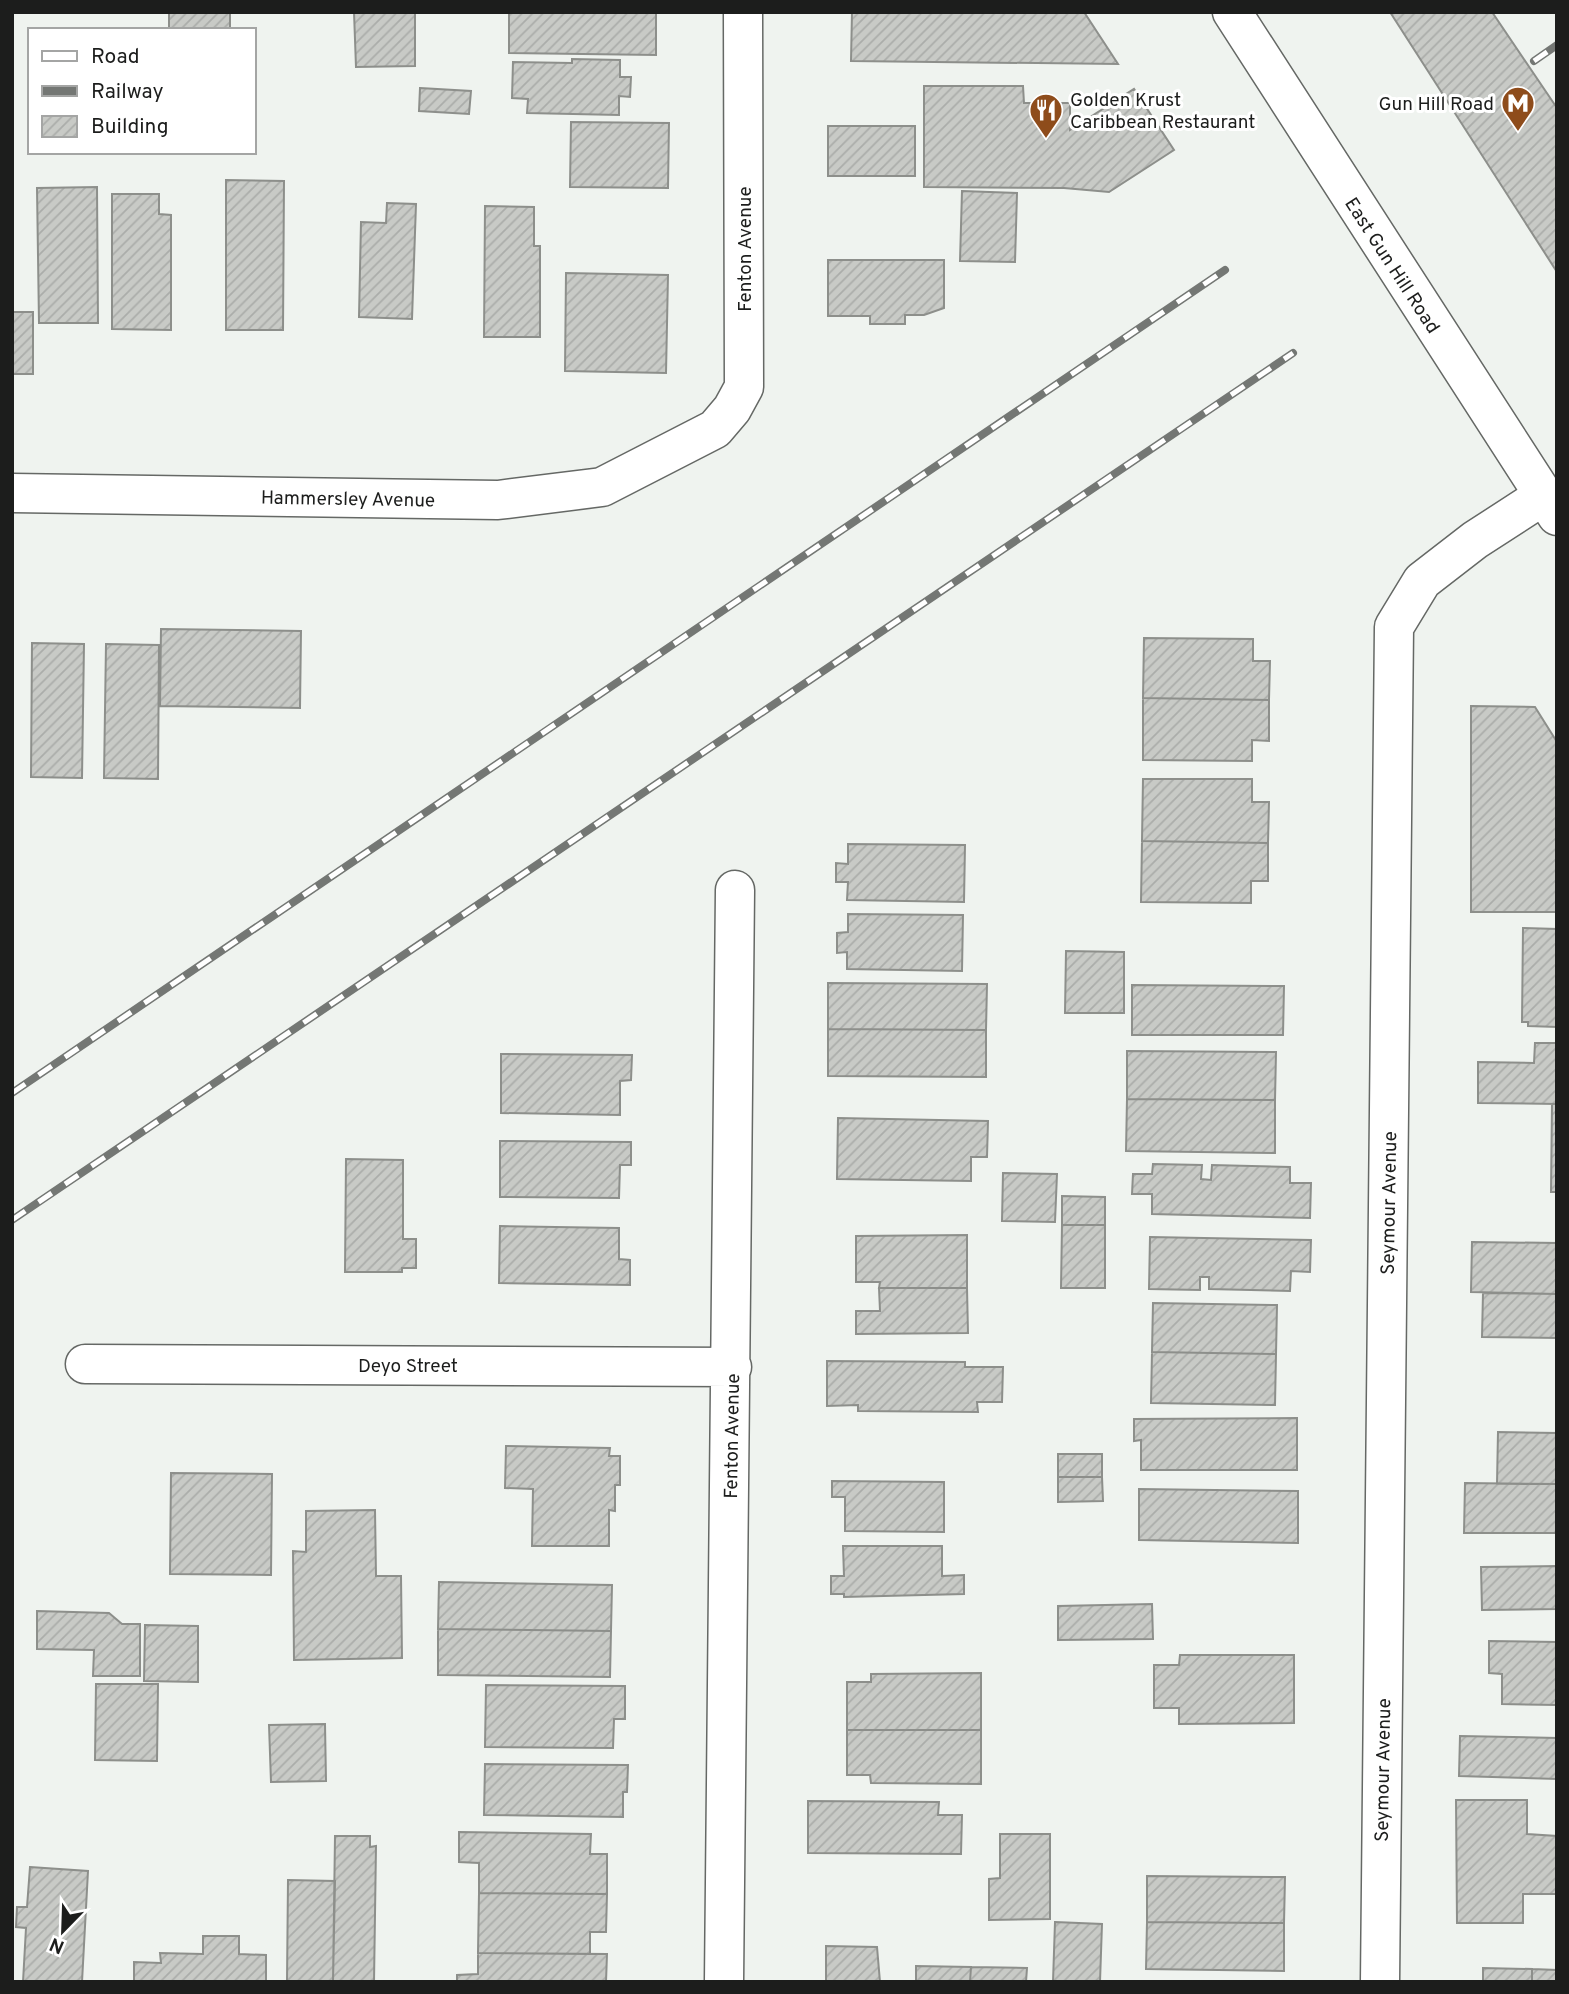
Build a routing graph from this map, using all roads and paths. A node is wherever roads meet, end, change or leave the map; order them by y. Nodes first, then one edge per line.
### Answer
1 (743, 12) edge
2 (1232, 12) edge
3 (674, 452) joint
4 (12, 493) edge
5 (1550, 506) edge
6 (735, 890) dead end
7 (85, 1364) dead end
8 (732, 1367) junction
9 (724, 1982) edge
10 (1380, 1982) edge

1 - 3 street, Fenton Avenue
2 - 5 street, East Gun Hill Road
3 - 4 street, Hammersley Avenue
5 - 10 street, Seymour Avenue
6 - 8 street, Fenton Avenue
7 - 8 street, Deyo Street
8 - 9 street, Fenton Avenue

